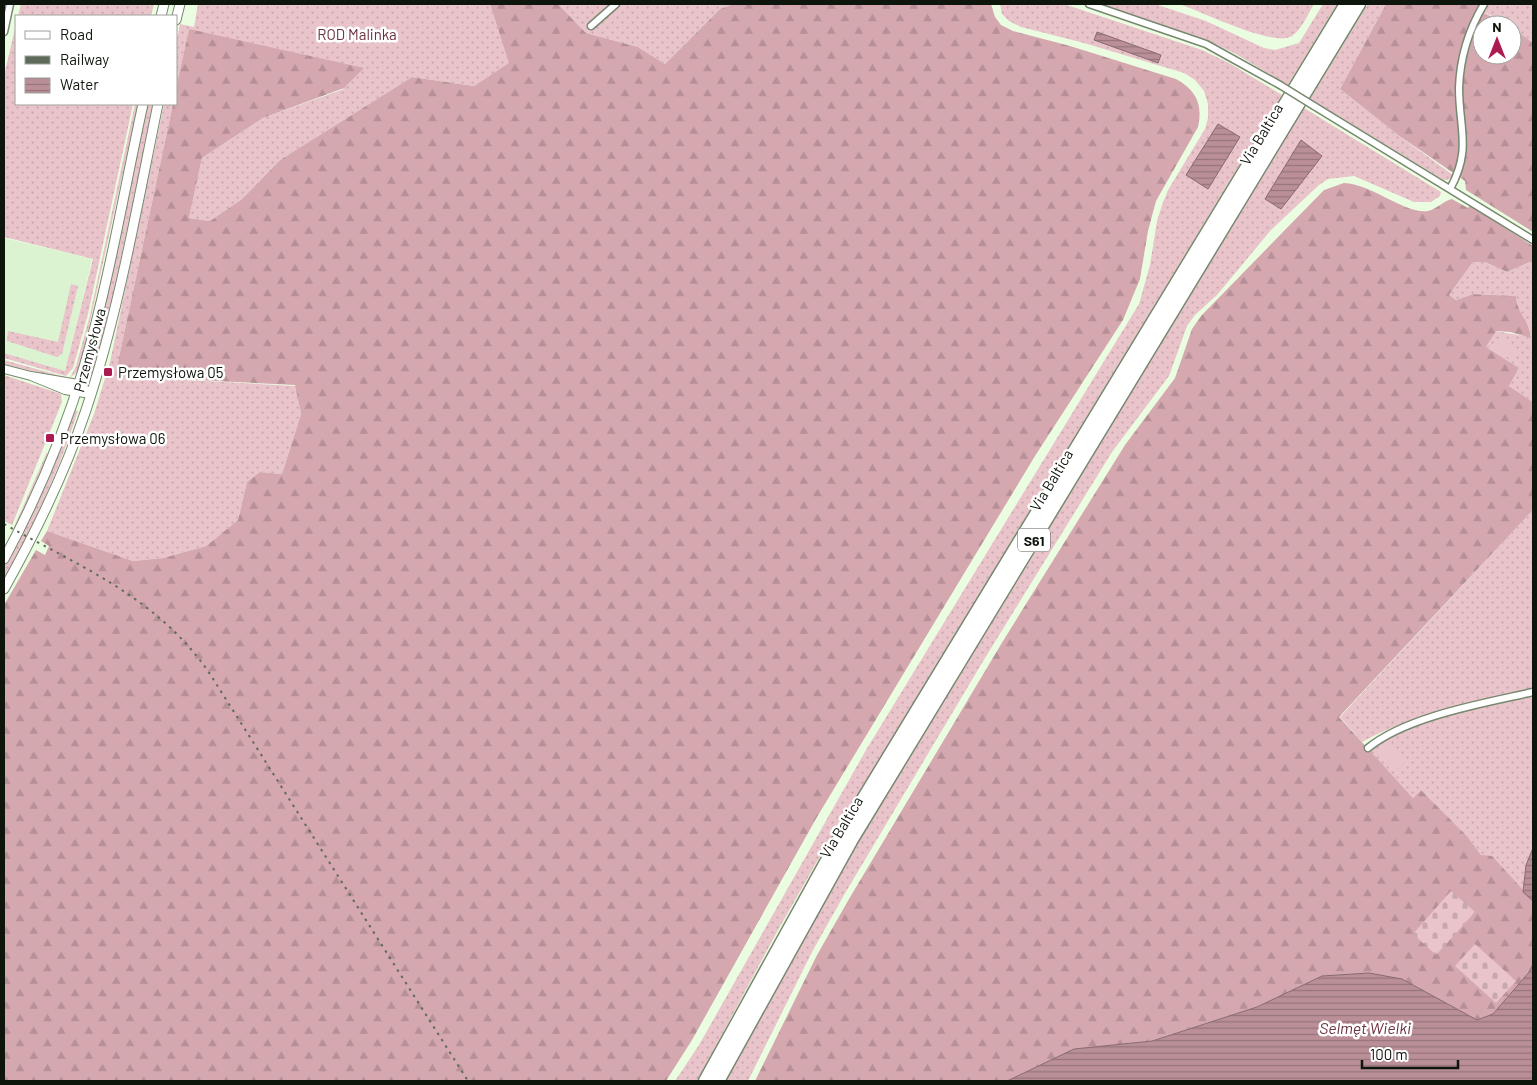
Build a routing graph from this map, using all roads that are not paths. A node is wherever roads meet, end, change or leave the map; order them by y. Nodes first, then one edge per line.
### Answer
1 (10, 4) edge
2 (616, 4) edge
3 (1089, 4) edge
4 (1346, 4) edge
5 (1359, 4) edge
6 (1484, 4) edge
7 (591, 26) dead end
8 (4, 32) edge
9 (143, 105) edge
10 (158, 105) edge
11 (1450, 189) junction
12 (1533, 240) edge
13 (4, 369) edge
14 (77, 388) junction
15 (91, 394) junction
16 (4, 559) edge
17 (4, 589) edge
18 (1533, 692) edge
19 (1368, 748) dead end
20 (705, 1081) edge
21 (718, 1081) edge

1 - 8 street
2 - 7 street
3 - 11 street, bridge
4 - 20 highway, Via Baltica / S61
5 - 21 highway, Via Baltica / S61
6 - 11 street
9 - 14 main road, Przemysłowa
10 - 15 main road, Przemysłowa
11 - 12 street
13 - 14 street
14 - 15 street
14 - 16 main road, Przemysłowa
15 - 17 main road, Przemysłowa
18 - 19 street

